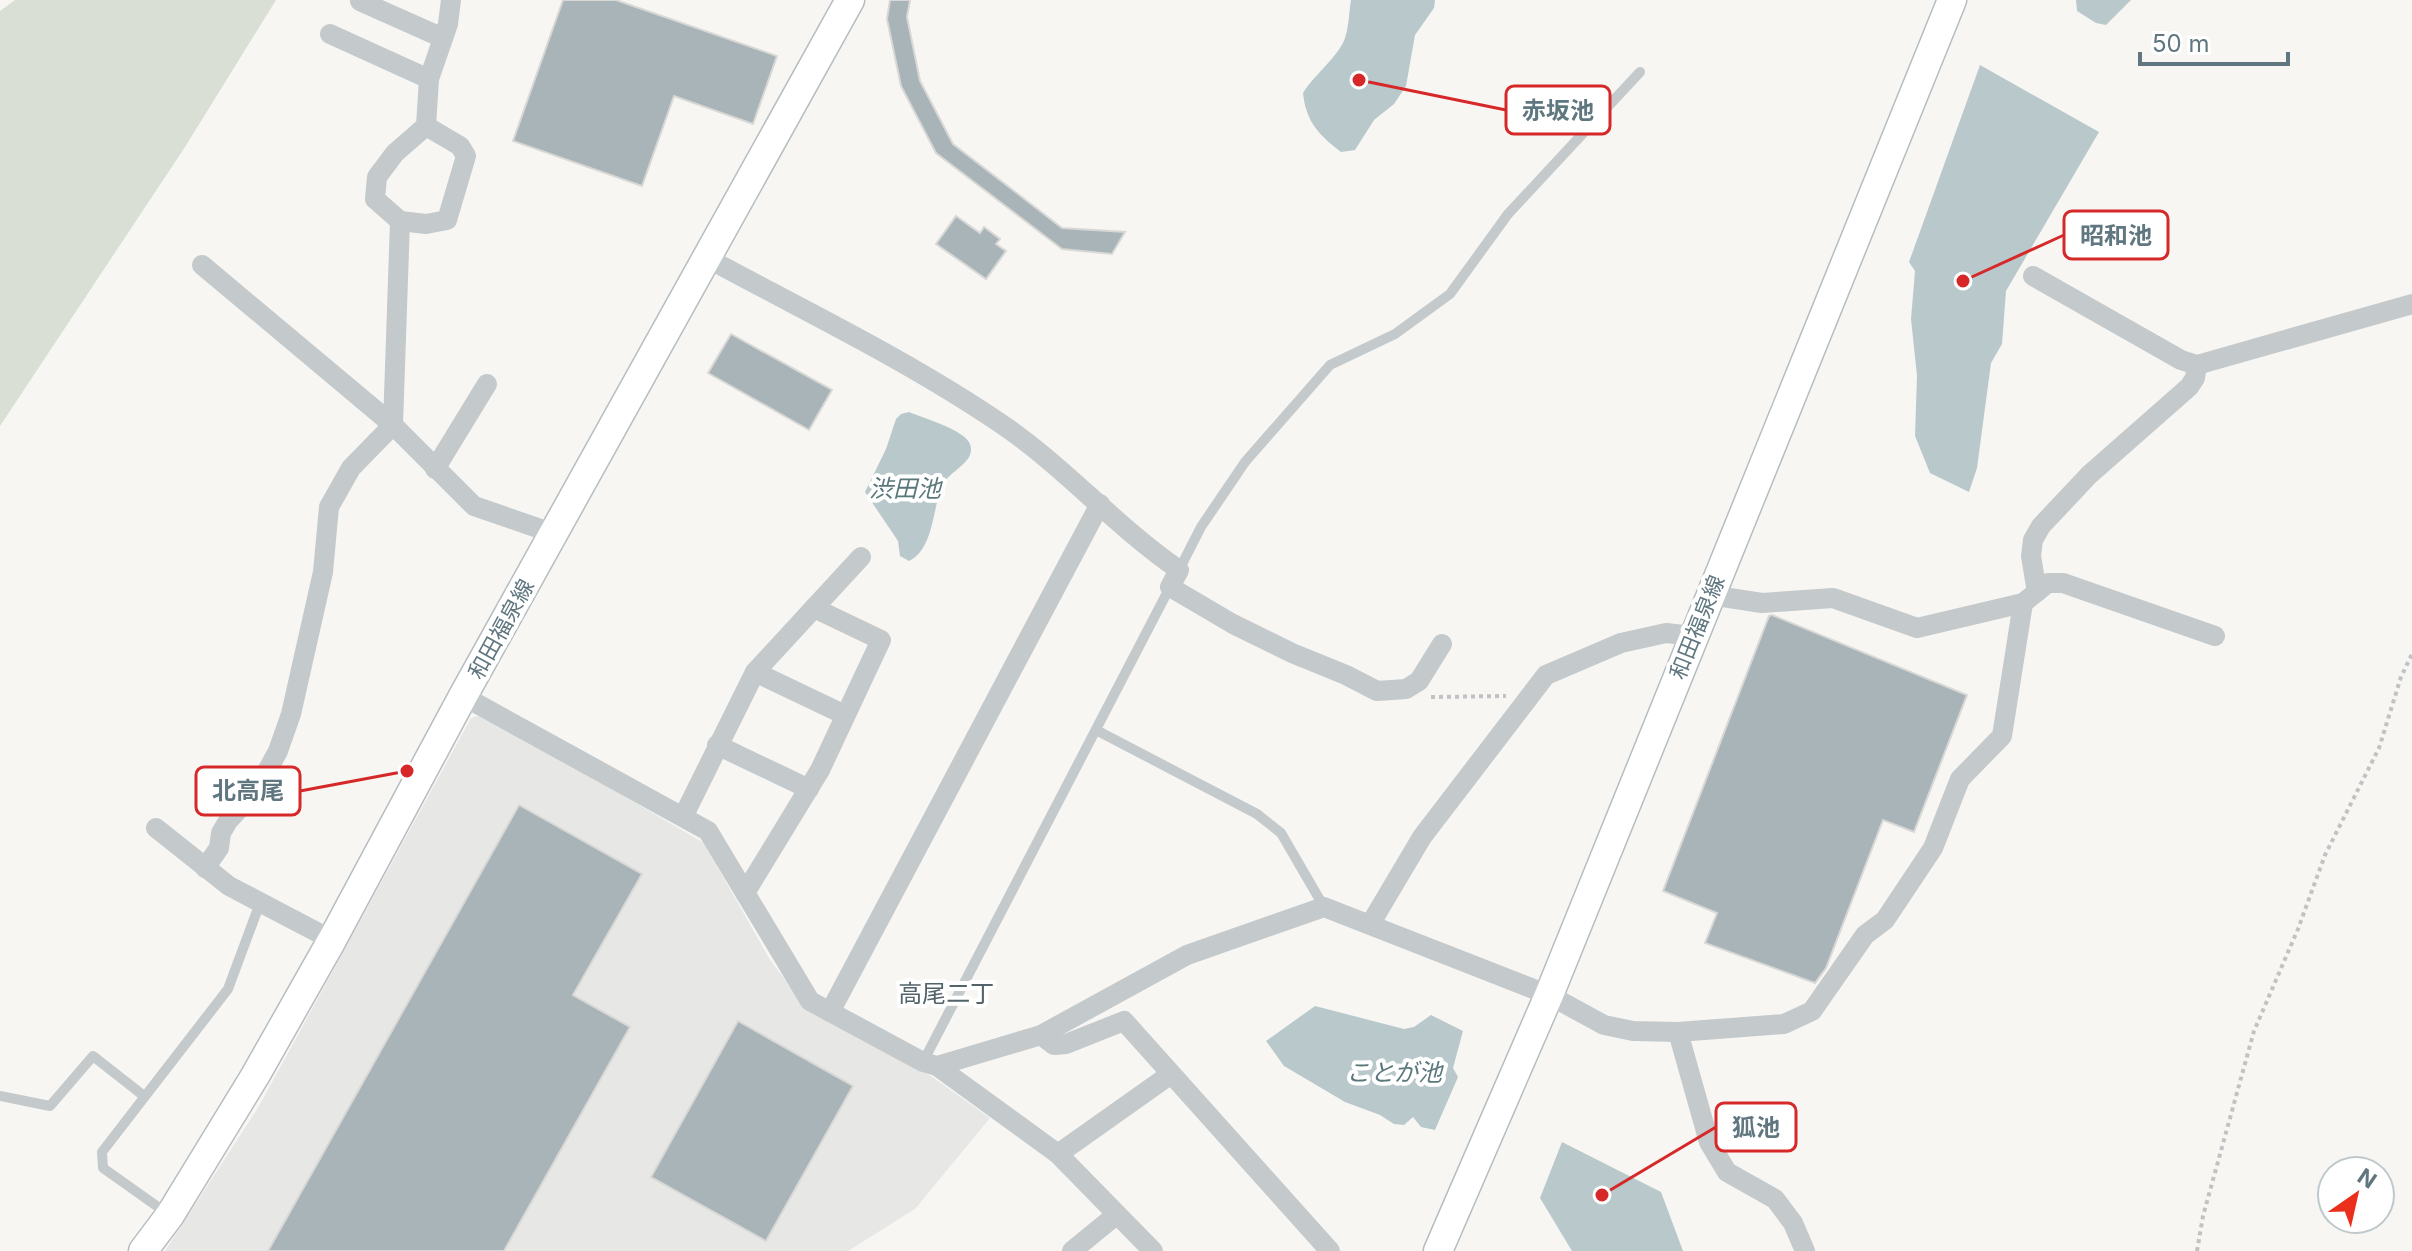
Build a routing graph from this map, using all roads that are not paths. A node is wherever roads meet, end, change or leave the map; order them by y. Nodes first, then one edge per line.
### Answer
1 (451, 0) edge
2 (850, 0) edge
3 (1952, 0) edge
4 (360, 1) edge
5 (330, 34) dead end
6 (443, 38) junction
7 (1640, 72) dead end
8 (429, 79) junction
9 (426, 126) junction
10 (400, 221) junction
11 (707, 258) junction
12 (202, 265) dead end
13 (2033, 276) dead end
14 (2412, 304) edge
15 (2197, 365) junction
16 (487, 384) dead end
17 (393, 425) junction
18 (435, 469) junction
19 (1100, 504) junction
20 (555, 534) junction
21 (861, 557) dead end
22 (1174, 578) junction
23 (1710, 595) junction
24 (2030, 597) junction
25 (814, 608) junction
26 (1693, 636) junction
27 (2215, 636) dead end
28 (1442, 644) dead end
29 (755, 672) junction
30 (463, 696) junction
31 (845, 715) junction
32 (1096, 730) junction
33 (717, 745) junction
34 (809, 789) junction
35 (683, 817) junction
36 (156, 828) dead end
37 (205, 868) junction
38 (745, 893) junction
39 (260, 903) junction
40 (1324, 907) junction
41 (1371, 923) junction
42 (332, 940) junction
43 (1549, 995) junction
44 (830, 1012) junction
45 (1678, 1032) junction
46 (1041, 1035) junction
47 (930, 1064) junction
48 (1171, 1074) junction
49 (0, 1096) edge
50 (144, 1096) junction
51 (1058, 1154) junction
52 (170, 1215) junction
53 (1116, 1215) junction
54 (143, 1251) edge
55 (1072, 1251) edge
56 (1153, 1251) edge
57 (1330, 1251) edge
58 (1438, 1251) edge
59 (1805, 1251) edge

1 - 6 street
2 - 11 main road, 和田福泉線
3 - 23 main road, 和田福泉線
4 - 6 street
5 - 8 street
6 - 8 street
7 - 22 lane
8 - 9 street
9 - 10 street
9 - 10 street
10 - 17 street
11 - 19 street
11 - 20 main road, 和田福泉線
12 - 17 street
13 - 15 street
14 - 15 street
15 - 24 street
16 - 18 street
17 - 18 street
17 - 37 street
18 - 20 street
19 - 22 street
19 - 44 street
20 - 30 main road, 和田福泉線
21 - 25 street
22 - 28 street
22 - 32 lane
23 - 24 street
23 - 26 main road, 和田福泉線
24 - 27 street
24 - 45 street
25 - 29 street
25 - 31 street
26 - 41 street
26 - 43 main road, 和田福泉線
29 - 31 street
29 - 33 street
30 - 35 street
30 - 42 main road, 和田福泉線
31 - 34 street
32 - 40 lane
32 - 47 lane
33 - 34 street
33 - 35 street
34 - 38 street
35 - 38 street
36 - 37 street
37 - 39 street
38 - 44 street
39 - 42 street
39 - 50 lane
40 - 41 street
40 - 46 street
41 - 43 street
42 - 52 main road, 和田福泉線
43 - 45 street
43 - 58 main road, 和田福泉線
44 - 47 street
45 - 59 street
46 - 47 street
46 - 48 street
47 - 51 street
48 - 51 street
48 - 57 street
49 - 50 lane
50 - 52 lane
51 - 53 street
52 - 54 main road, 和田福泉線
53 - 55 street
53 - 56 street

